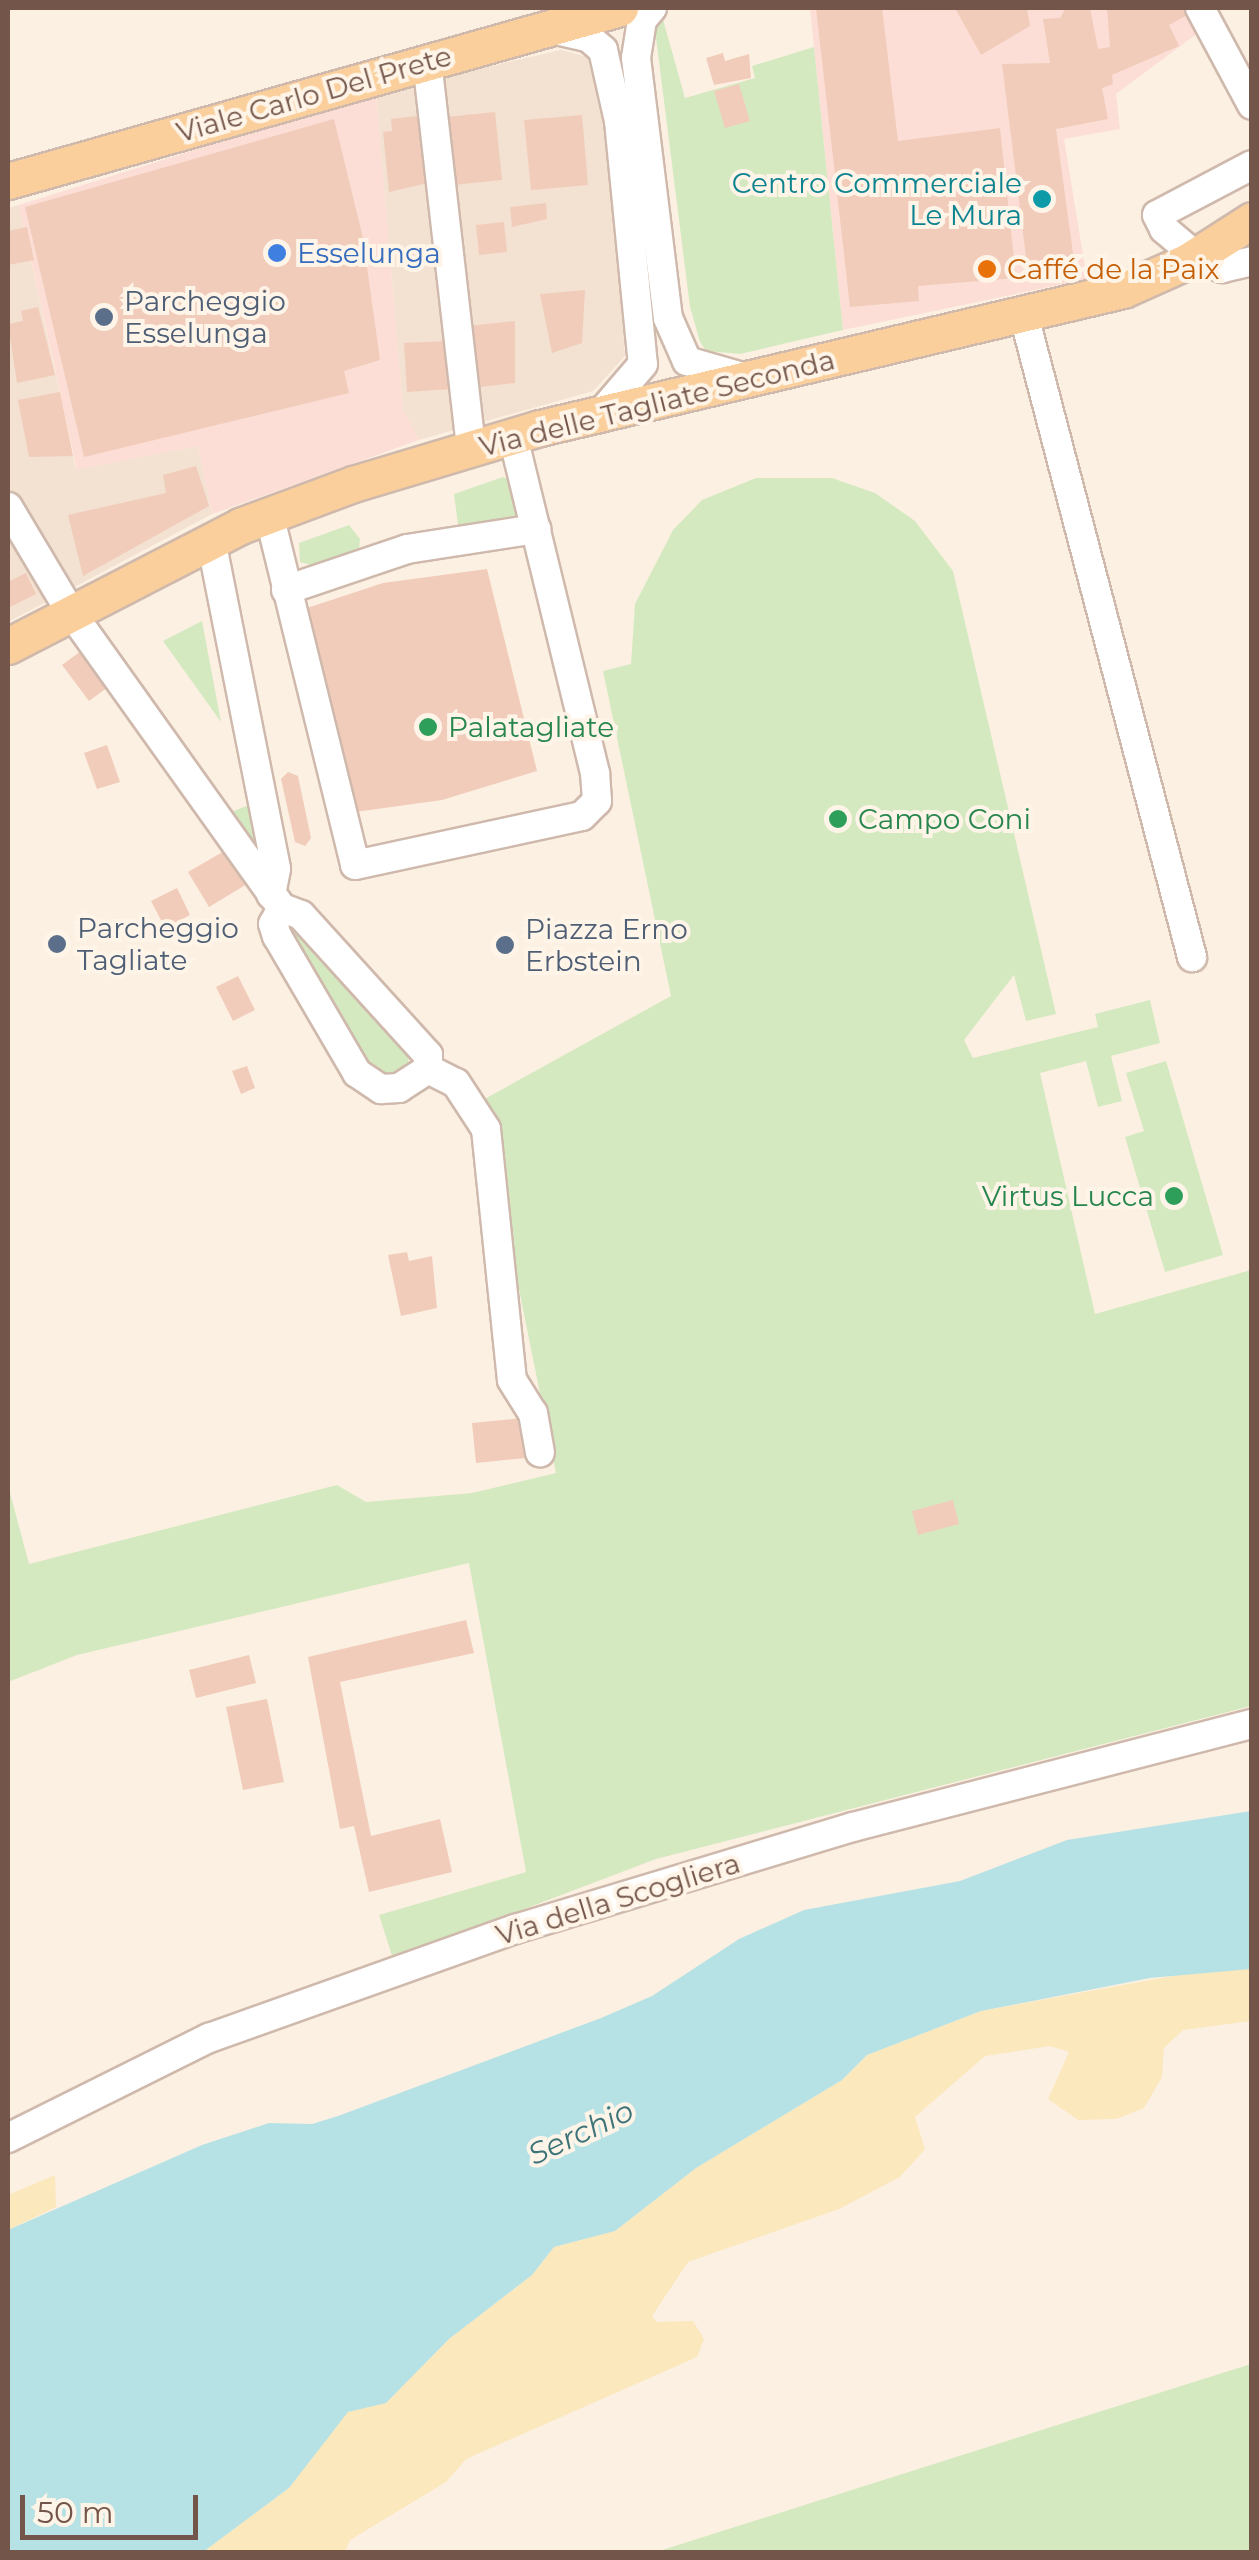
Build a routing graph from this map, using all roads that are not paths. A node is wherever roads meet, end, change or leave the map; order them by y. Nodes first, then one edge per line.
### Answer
1 (620, 8) edge
2 (652, 8) edge
3 (1200, 8) edge
4 (536, 30) junction
5 (427, 61) junction
6 (1252, 106) edge
7 (1252, 165) edge
8 (8, 181) edge
9 (1252, 220) edge
10 (1196, 256) junction
11 (1252, 261) edge
12 (1024, 316) junction
13 (755, 378) junction
14 (599, 415) junction
15 (512, 436) junction
16 (471, 448) junction
17 (8, 507) edge
18 (269, 514) junction
19 (536, 529) junction
20 (211, 540) junction
21 (286, 590) junction
22 (70, 611) junction
23 (8, 646) edge
24 (276, 902) junction
25 (1192, 957) dead end
26 (428, 1069) junction
27 (540, 1452) dead end
28 (1252, 1724) edge
29 (8, 2138) edge

1 - 4 main road, Viale Carlo Del Prete
2 - 13 street
3 - 6 street
4 - 5 main road, Viale Carlo Del Prete
4 - 14 street
5 - 8 main road, Viale Carlo Del Prete
5 - 16 street
7 - 10 street
9 - 10 main road, Via delle Tagliate Seconda
10 - 11 street
10 - 12 main road, Via delle Tagliate Seconda
12 - 13 main road, Via delle Tagliate Seconda
12 - 25 street
13 - 14 main road, Via delle Tagliate Seconda
14 - 15 main road, Via delle Tagliate Seconda
15 - 16 main road, Via delle Tagliate Seconda
15 - 19 street
16 - 18 main road, Via delle Tagliate Seconda
17 - 22 street
18 - 20 main road, Via delle Tagliate Seconda
18 - 21 street
19 - 21 street
19 - 21 street
20 - 22 main road, Via delle Tagliate Seconda
20 - 24 street
22 - 23 main road, Via delle Tagliate Seconda
22 - 24 street
24 - 26 street
24 - 26 street
26 - 27 street
28 - 29 street, Via della Scogliera

